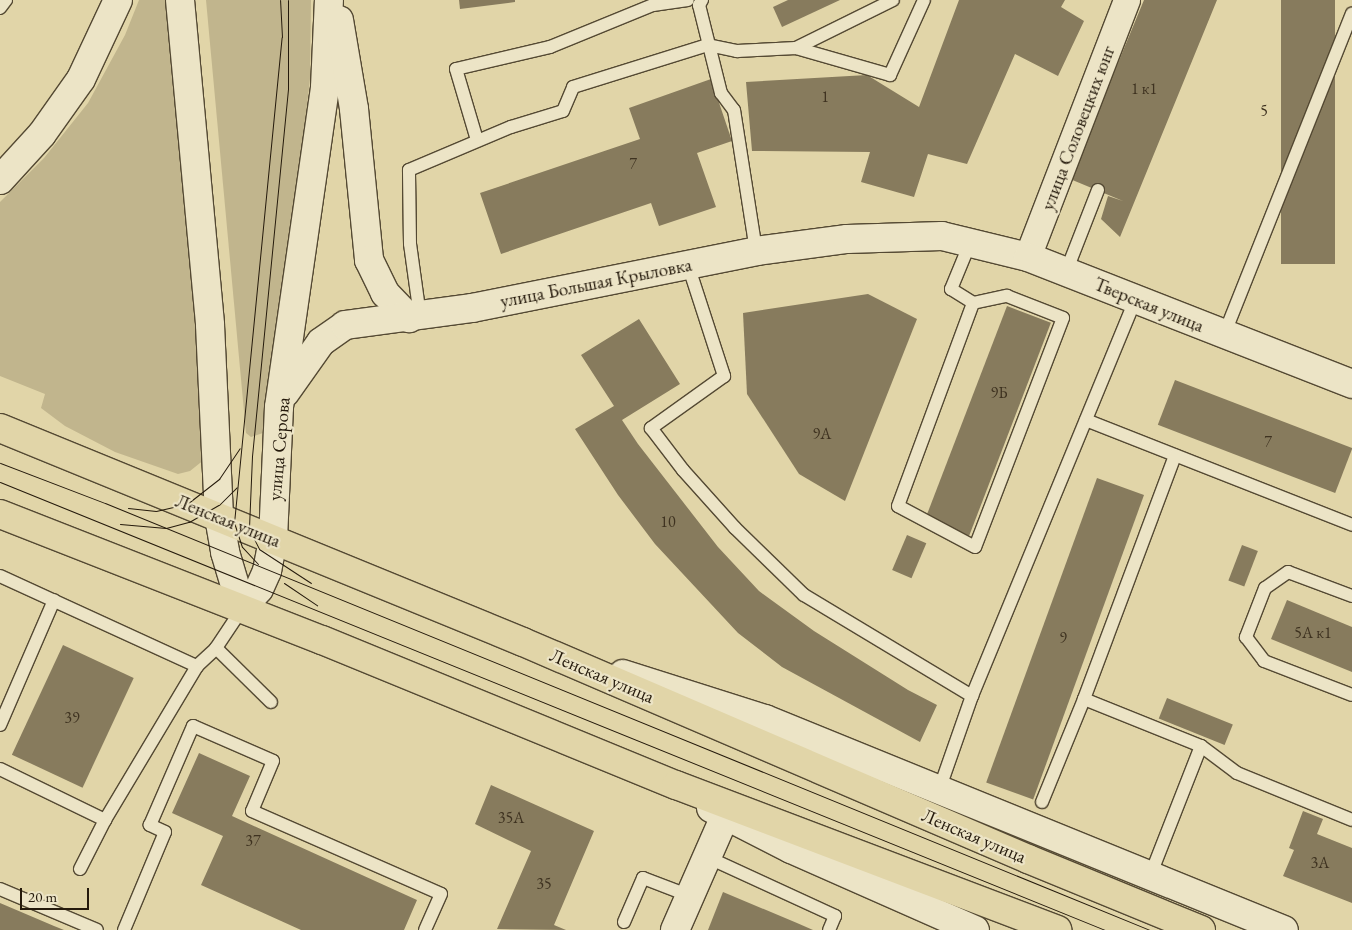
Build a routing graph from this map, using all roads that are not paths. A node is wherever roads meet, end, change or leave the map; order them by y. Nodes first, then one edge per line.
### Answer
1 (6, 0) edge
2 (118, 0) edge
3 (180, 0) edge
4 (329, 0) edge
5 (336, 0) edge
6 (688, 0) edge
7 (702, 0) edge
8 (893, 0) edge
9 (924, 0) edge
10 (1127, 0) edge
11 (0, 8) edge
12 (1352, 14) edge
13 (708, 45) junction
14 (796, 48) junction
15 (477, 140) junction
16 (0, 180) edge
17 (1098, 190) dead end
18 (942, 236) joint
19 (970, 243) junction
20 (756, 251) junction
21 (1028, 257) junction
22 (688, 265) junction
23 (1066, 272) junction
24 (1136, 298) junction
25 (973, 303) junction
26 (415, 317) junction
27 (1224, 335) junction
28 (1352, 384) edge
29 (283, 397) junction
30 (1086, 420) junction
31 (0, 428) edge
32 (1175, 455) junction
33 (0, 514) edge
34 (219, 517) junction
35 (1352, 526) edge
36 (273, 538) junction
37 (0, 576) edge
38 (1352, 596) edge
39 (54, 600) junction
40 (242, 609) junction
41 (523, 642) junction
42 (216, 648) junction
43 (197, 666) junction
44 (1352, 695) edge
45 (972, 696) junction
46 (1084, 699) junction
47 (271, 702) dead end
48 (0, 725) edge
49 (1201, 746) junction
50 (0, 770) edge
51 (676, 785) junction
52 (940, 790) junction
53 (1042, 802) dead end
54 (725, 816) junction
55 (105, 820) junction
56 (1352, 820) edge
57 (707, 857) junction
58 (80, 869) dead end
59 (1150, 876) junction
60 (0, 889) edge
61 (690, 896) junction
62 (624, 922) dead end
63 (97, 930) edge
64 (124, 930) edge
65 (425, 930) edge
66 (675, 930) edge
67 (829, 930) edge
68 (975, 930) edge
69 (1057, 930) edge
70 (1201, 930) edge
71 (1284, 930) edge

1 - 11 lane
2 - 16 street
3 - 34 street
4 - 29 street, улица Серова
5 - 26 street
6 - 15 lane
7 - 13 lane
8 - 14 lane
9 - 14 lane
10 - 21 street, улица Соловецких юнг
12 - 27 lane
13 - 14 lane
13 - 15 lane
13 - 20 lane
15 - 26 lane
17 - 23 lane
18 - 19 street, Тверская улица
18 - 20 street, улица Большая Крыловка
19 - 21 street, Тверская улица
19 - 25 lane
20 - 22 street, улица Большая Крыловка
21 - 23 street, Тверская улица
22 - 26 street, улица Большая Крыловка
22 - 45 lane
23 - 24 street, Тверская улица
24 - 27 street, Тверская улица
24 - 30 lane
25 - 25 lane
26 - 29 street, улица Большая Крыловка
27 - 28 street, Тверская улица
29 - 36 street, улица Серова
30 - 32 lane
30 - 45 lane
31 - 34 main road, Ленская улица
32 - 35 lane
32 - 46 lane
33 - 40 main road
34 - 36 main road, Ленская улица
34 - 40 street
36 - 40 street, улица Серова
36 - 41 main road, Ленская улица
37 - 39 lane
38 - 44 lane
39 - 43 lane
39 - 48 lane
40 - 42 lane
40 - 51 main road
41 - 52 street
41 - 70 main road, Ленская улица
42 - 43 lane
42 - 47 lane
43 - 55 lane
45 - 52 lane
46 - 49 lane
46 - 53 lane
49 - 56 lane
49 - 59 lane
50 - 55 lane
51 - 54 street
51 - 69 main road
52 - 59 street
54 - 57 street
54 - 68 street
55 - 58 lane
57 - 61 street
57 - 67 lane
59 - 71 street
60 - 63 lane
61 - 62 lane
61 - 66 street
64 - 65 lane

